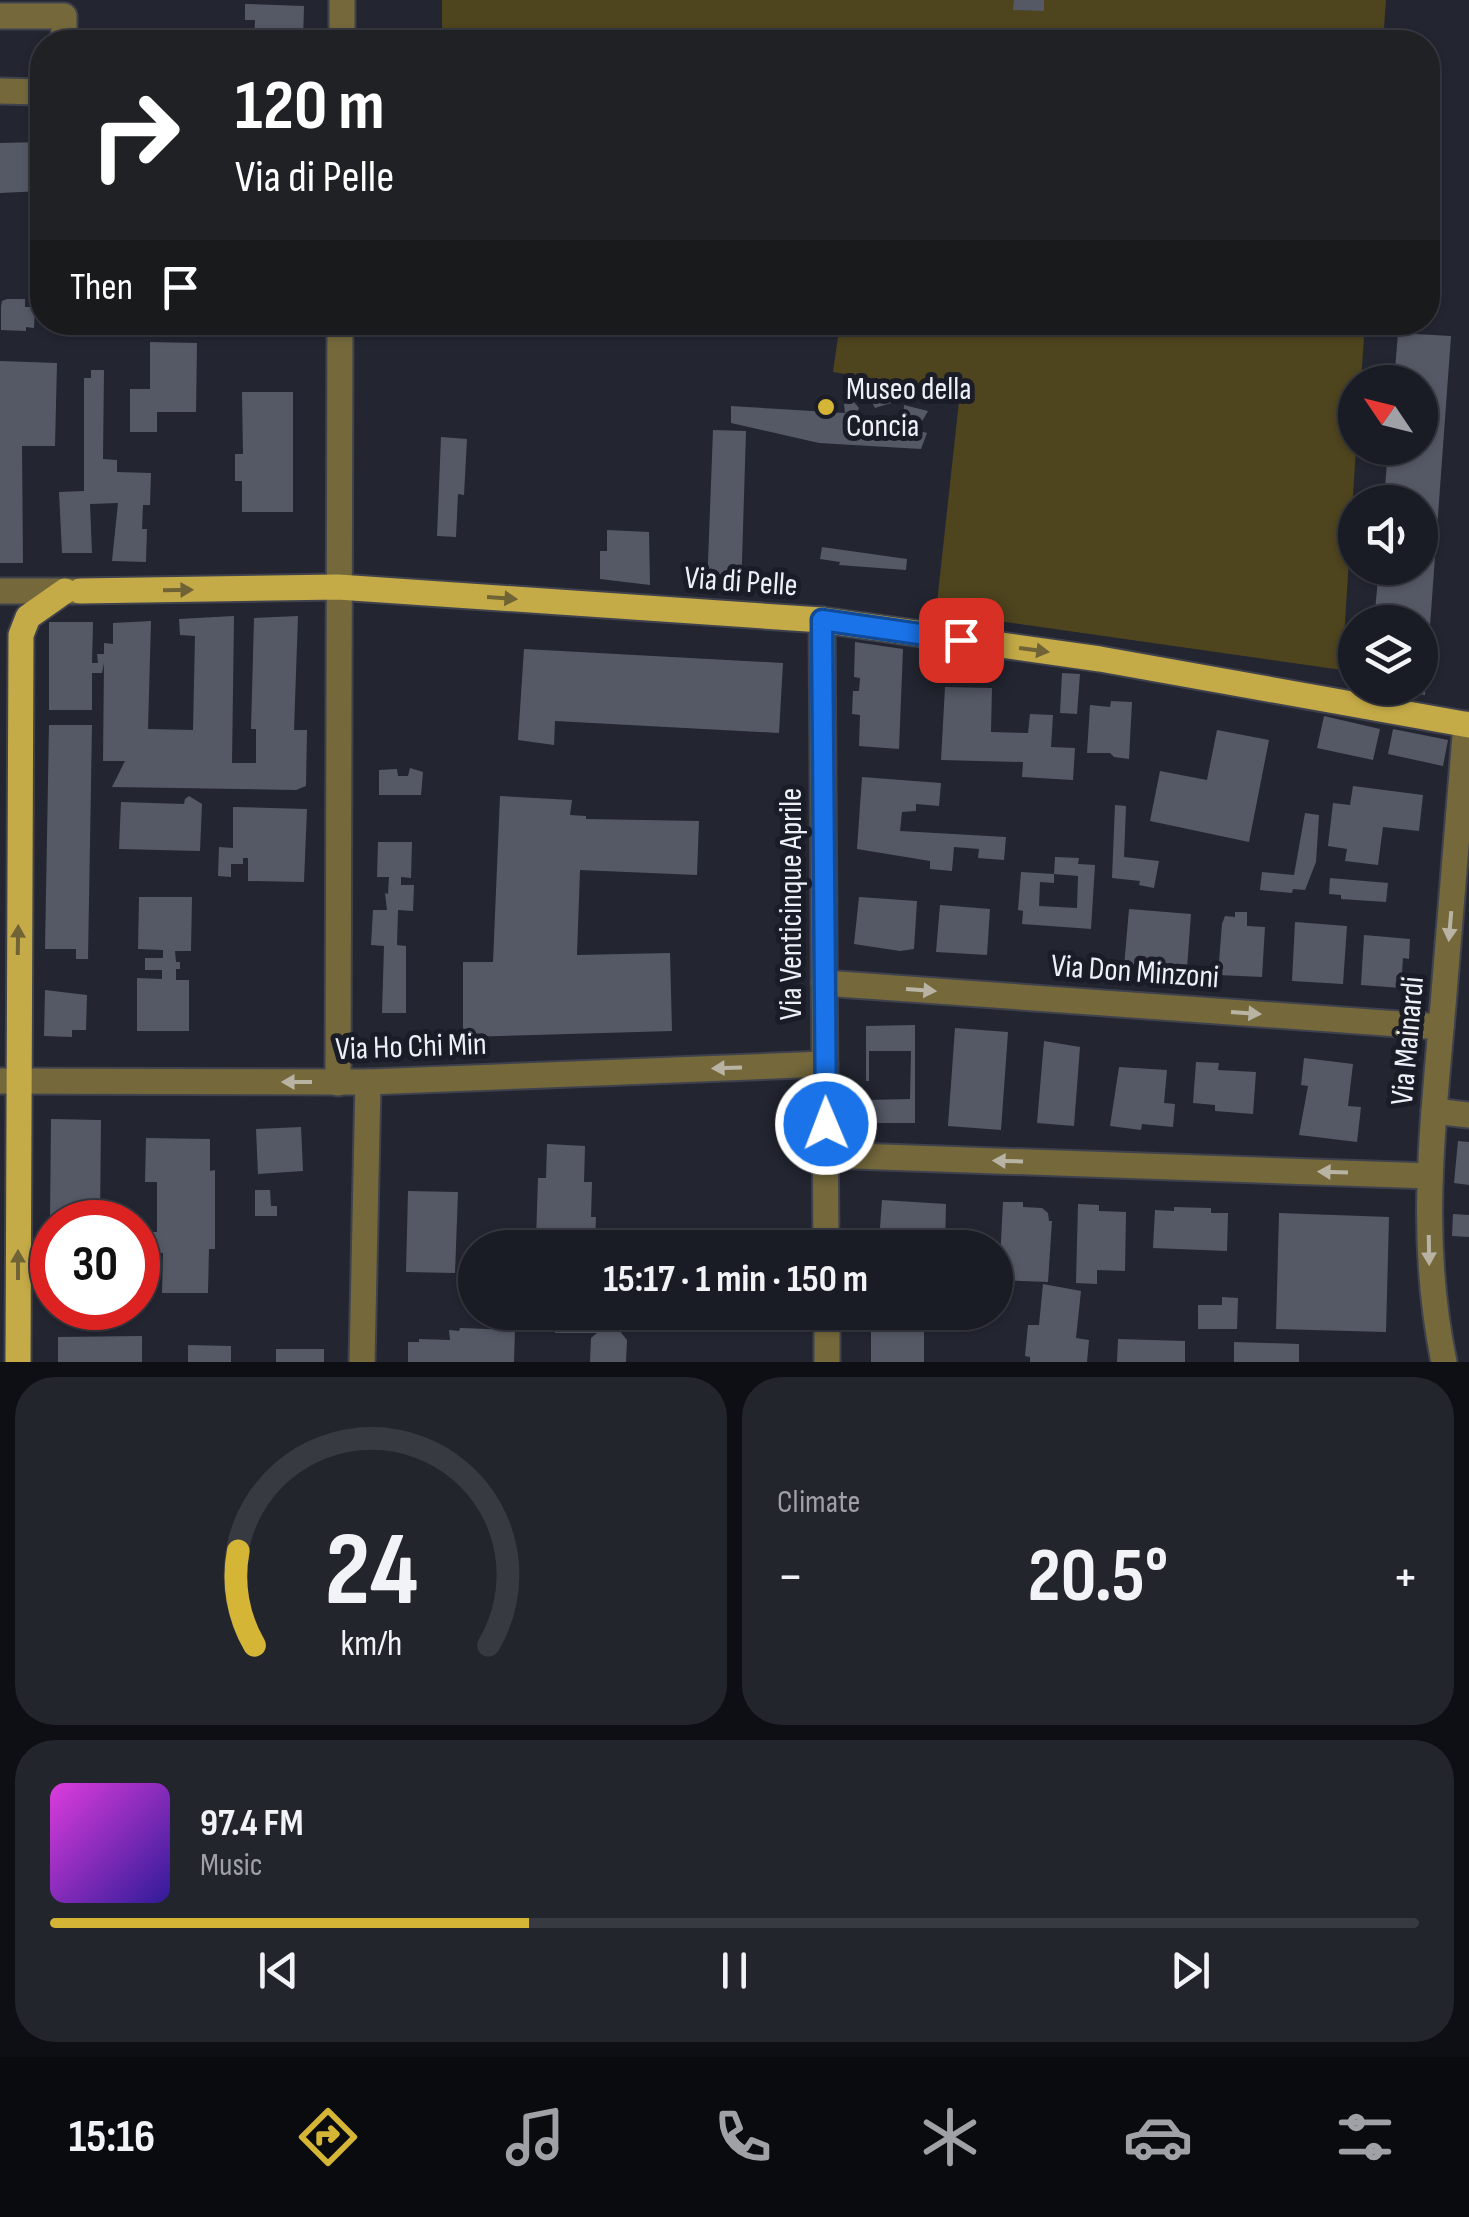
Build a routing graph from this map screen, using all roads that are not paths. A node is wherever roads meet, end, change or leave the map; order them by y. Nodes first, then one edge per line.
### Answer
1 (342, 0) edge
2 (0, 16) edge
3 (64, 30) edge
4 (342, 30) edge
5 (0, 92) edge
6 (30, 92) edge
7 (340, 335) edge
8 (338, 587) junction
9 (0, 591) edge
10 (72, 591) junction
11 (822, 620) junction
12 (1468, 724) edge
13 (824, 983) junction
14 (1442, 1027) junction
15 (824, 1064) junction
16 (8, 1081) edge
17 (368, 1082) junction
18 (338, 1083) junction
19 (1434, 1112) junction
20 (1469, 1115) edge
21 (826, 1155) junction
22 (1430, 1176) junction
23 (826, 1230) edge
24 (827, 1330) edge
25 (18, 1362) edge
26 (362, 1362) edge
27 (827, 1362) edge
28 (1444, 1362) edge

1 - 4 street
2 - 3 street
5 - 6 street
7 - 8 street
10 -> 8 main road, Via di Pelle
8 -> 11 main road, Via di Pelle
8 - 18 street
9 - 10 street, Via di Pelle
16 -> 10 main road
11 -> 12 main road, Via di Pelle
11 - 13 street, Via Venticinque Aprile
12 -> 14 street, Via Mainardi
13 -> 14 street, Via Don Minzoni
13 - 15 street, Via Venticinque Aprile
14 - 19 street, Via Mainardi
15 -> 17 street, Via Ho Chi Min
15 - 21 street, Via Venticinque Aprile
18 -> 16 street, Via Ho Chi Min
25 -> 16 main road
17 - 18 street, Via Ho Chi Min
17 - 26 street
19 - 20 street
19 - 22 street, Via Mainardi
22 -> 21 street
21 - 23 street, Via Venticinque Aprile
22 -> 28 street, Via Mainardi
24 - 27 street

